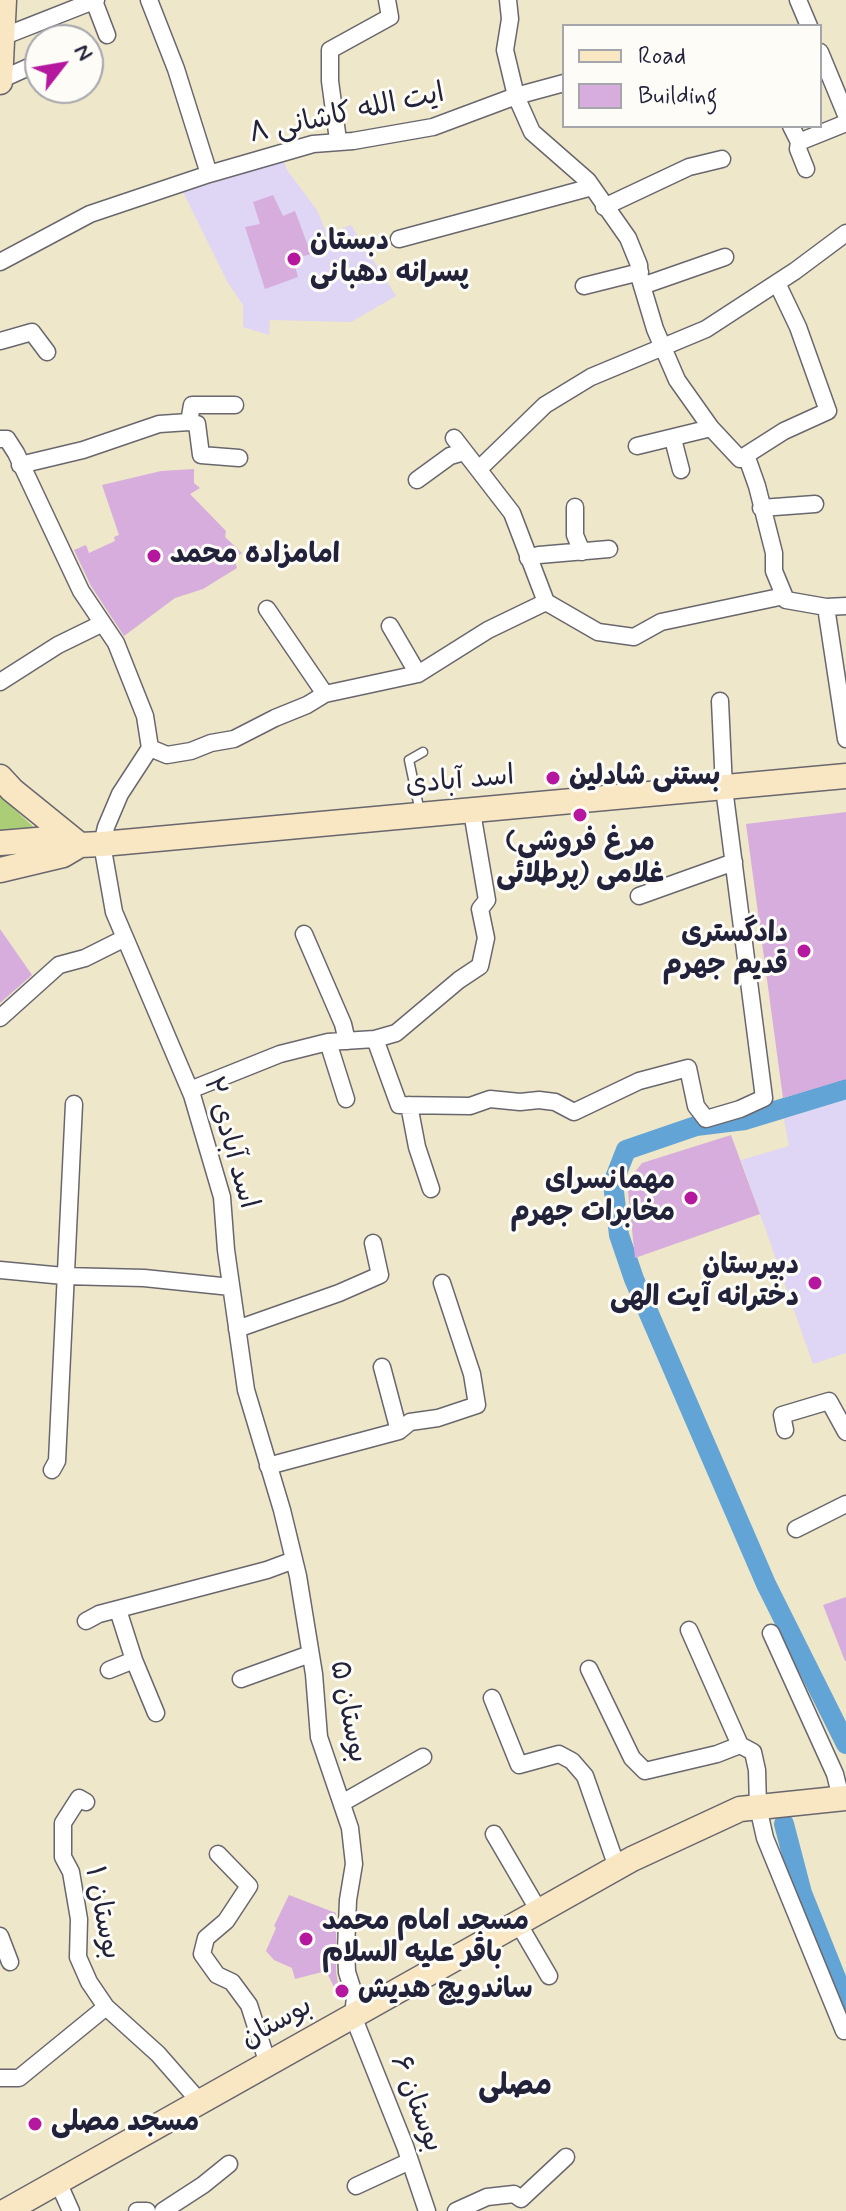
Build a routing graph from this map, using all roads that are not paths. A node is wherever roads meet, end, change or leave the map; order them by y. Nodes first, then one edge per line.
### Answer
1 (4, 0) edge
2 (95, 0) edge
3 (149, 0) edge
4 (387, 0) edge
5 (508, 0) edge
6 (798, 0) edge
7 (808, 24) edge
8 (107, 35) dead end
9 (2, 37) junction
10 (822, 57) edge
11 (24, 70) edge
12 (0, 81) edge
13 (562, 84) edge
14 (516, 96) junction
15 (846, 115) edge
16 (846, 123) edge
17 (792, 128) edge
18 (338, 140) junction
19 (799, 142) junction
20 (722, 159) dead end
21 (806, 169) dead end
22 (209, 174) junction
23 (592, 187) junction
24 (604, 207) junction
25 (846, 233) edge
26 (399, 239) dead end
27 (725, 257) dead end
28 (0, 262) edge
29 (641, 279) junction
30 (777, 283) junction
31 (584, 286) dead end
32 (0, 341) edge
33 (664, 348) junction
34 (47, 352) dead end
35 (235, 405) dead end
36 (189, 422) junction
37 (711, 428) junction
38 (454, 438) dead end
39 (0, 439) edge
40 (673, 439) junction
41 (637, 446) dead end
42 (464, 452) junction
43 (746, 455) junction
44 (239, 458) dead end
45 (20, 465) junction
46 (479, 469) junction
47 (681, 470) dead end
48 (417, 480) dead end
49 (815, 504) dead end
50 (575, 507) dead end
51 (761, 508) junction
52 (609, 549) dead end
53 (582, 552) junction
54 (528, 558) junction
55 (784, 596) junction
56 (546, 602) junction
57 (846, 606) edge
58 (826, 607) junction
59 (267, 609) dead end
60 (101, 624) junction
61 (390, 626) dead end
62 (418, 674) junction
63 (0, 682) edge
64 (325, 694) junction
65 (720, 701) dead end
66 (846, 739) edge
67 (150, 748) junction
68 (423, 752) dead end
69 (846, 776) edge
70 (0, 777) edge
71 (724, 788) junction
72 (472, 812) junction
73 (421, 816) junction
74 (0, 843) edge
75 (91, 844) junction
76 (734, 862) junction
77 (0, 870) edge
78 (639, 896) dead end
79 (304, 934) dead end
80 (125, 938) junction
81 (0, 1018) edge
82 (375, 1039) junction
83 (347, 1041) junction
84 (328, 1042) junction
85 (190, 1090) junction
86 (346, 1099) dead end
87 (74, 1104) dead end
88 (409, 1105) junction
89 (431, 1189) dead end
90 (373, 1243) dead end
91 (0, 1270) edge
92 (64, 1276) junction
93 (442, 1283) dead end
94 (231, 1287) junction
95 (237, 1329) junction
96 (382, 1367) dead end
97 (785, 1430) dead end
98 (399, 1431) junction
99 (846, 1432) edge
100 (268, 1466) junction
101 (52, 1470) dead end
102 (846, 1504) edge
103 (796, 1529) dead end
104 (294, 1560) junction
105 (118, 1610) junction
106 (86, 1621) dead end
107 (689, 1630) dead end
108 (771, 1633) dead end
109 (310, 1654) junction
110 (134, 1660) junction
111 (589, 1669) dead end
112 (109, 1670) dead end
113 (241, 1679) dead end
114 (492, 1698) dead end
115 (156, 1713) dead end
116 (740, 1745) junction
117 (423, 1757) dead end
118 (843, 1798) edge
119 (86, 1802) dead end
120 (342, 1803) junction
121 (758, 1807) junction
122 (494, 1834) dead end
123 (218, 1854) dead end
124 (617, 1867) junction
125 (539, 1911) junction
126 (518, 1923) junction
127 (0, 1936) edge
128 (10, 1962) dead end
129 (549, 1976) dead end
130 (106, 2007) junction
131 (353, 2016) junction
132 (844, 2031) dead end
133 (268, 2064) junction
134 (0, 2078) edge
135 (200, 2102) junction
136 (566, 2157) dead end
137 (410, 2161) junction
138 (229, 2164) dead end
139 (58, 2182) junction
140 (356, 2186) dead end
141 (6, 2211) edge
142 (71, 2211) edge
143 (137, 2211) edge
144 (147, 2211) edge
145 (163, 2211) edge
146 (427, 2211) edge
147 (456, 2211) edge

1 - 9 main road
2 - 8 street
2 - 9 street
3 - 22 street
4 - 18 street
5 - 14 street
6 - 7 street
9 - 12 main road
10 - 15 street
11 - 12 street
13 - 14 street, ایت الله کاشانی ۸
14 - 18 street, ایت الله کاشانی ۸
14 - 23 street
16 - 19 street
17 - 19 street
18 - 22 street, ایت الله کاشانی ۸
19 - 21 street
20 - 24 street
22 - 28 street, ایت الله کاشانی ۸
23 - 24 street
23 - 26 street
24 - 29 street
25 - 30 street
27 - 29 street
29 - 31 street
29 - 33 street
30 - 33 street
30 - 43 street
32 - 34 street
33 - 37 street
33 - 46 street
35 - 36 street
36 - 44 street
36 - 45 street
37 - 40 street
37 - 43 street
38 - 42 street
39 - 45 street
40 - 41 street
40 - 47 street
42 - 46 street
42 - 48 street
43 - 51 street
45 - 60 street
46 - 54 street
49 - 51 street
50 - 53 street
51 - 55 street
52 - 53 street
53 - 54 street
54 - 56 street
55 - 56 street
55 - 58 street
56 - 62 street
57 - 58 street
58 - 66 street
59 - 64 street
60 - 63 street
60 - 67 street
61 - 62 street
62 - 64 street
64 - 67 street
65 - 71 street
67 - 75 street
68 - 73 lane
69 - 71 main road, اسد آبادی
70 - 75 main road
71 - 72 main road, اسد آبادی
71 - 76 street
72 - 73 main road, اسد آبادی
72 - 82 street
73 - 75 main road, اسد آبادی
74 - 75 main road, اسد آبادی
75 - 77 main road, اسد آبادی
75 - 80 street, اسد آبادی ۲
76 - 78 street
76 - 88 street
79 - 83 street
80 - 81 street
80 - 85 street, اسد آبادی ۲
82 - 83 street
82 - 88 street
83 - 84 street
84 - 85 street
84 - 86 street
85 - 94 street, اسد آبادی ۲
87 - 92 street
88 - 89 street
90 - 95 street
91 - 92 street
92 - 94 street
92 - 101 street
93 - 98 street
94 - 95 street, اسد آبادی ۲
95 - 100 street, اسد آبادی ۲
96 - 98 street
97 - 99 street
98 - 100 street
100 - 104 street, بوستان ۵
102 - 103 street
104 - 105 street
104 - 109 street, بوستان ۵
105 - 106 street
105 - 110 street
107 - 116 street
108 - 118 street
109 - 113 street
109 - 120 street, بوستان ۵
110 - 112 street
110 - 115 street
111 - 116 street
114 - 124 street
116 - 121 street
117 - 120 street
118 - 121 main road, بوستان
119 - 130 street, بوستان ۱
120 - 131 street, بوستان ۵
121 - 124 main road, بوستان
121 - 132 street
122 - 125 street
123 - 133 street
124 - 125 main road, بوستان
125 - 126 main road, بوستان
126 - 129 street
126 - 131 main road, بوستان
127 - 128 street
130 - 134 street
130 - 135 street, بوستان ۱
131 - 133 main road, بوستان
131 - 137 street, بوستان ۶
133 - 135 main road, بوستان
135 - 139 main road, بوستان
136 - 147 street
137 - 140 street
137 - 146 street, بوستان ۶
138 - 145 street
139 - 141 main road, بوستان
139 - 142 street
143 - 144 street

